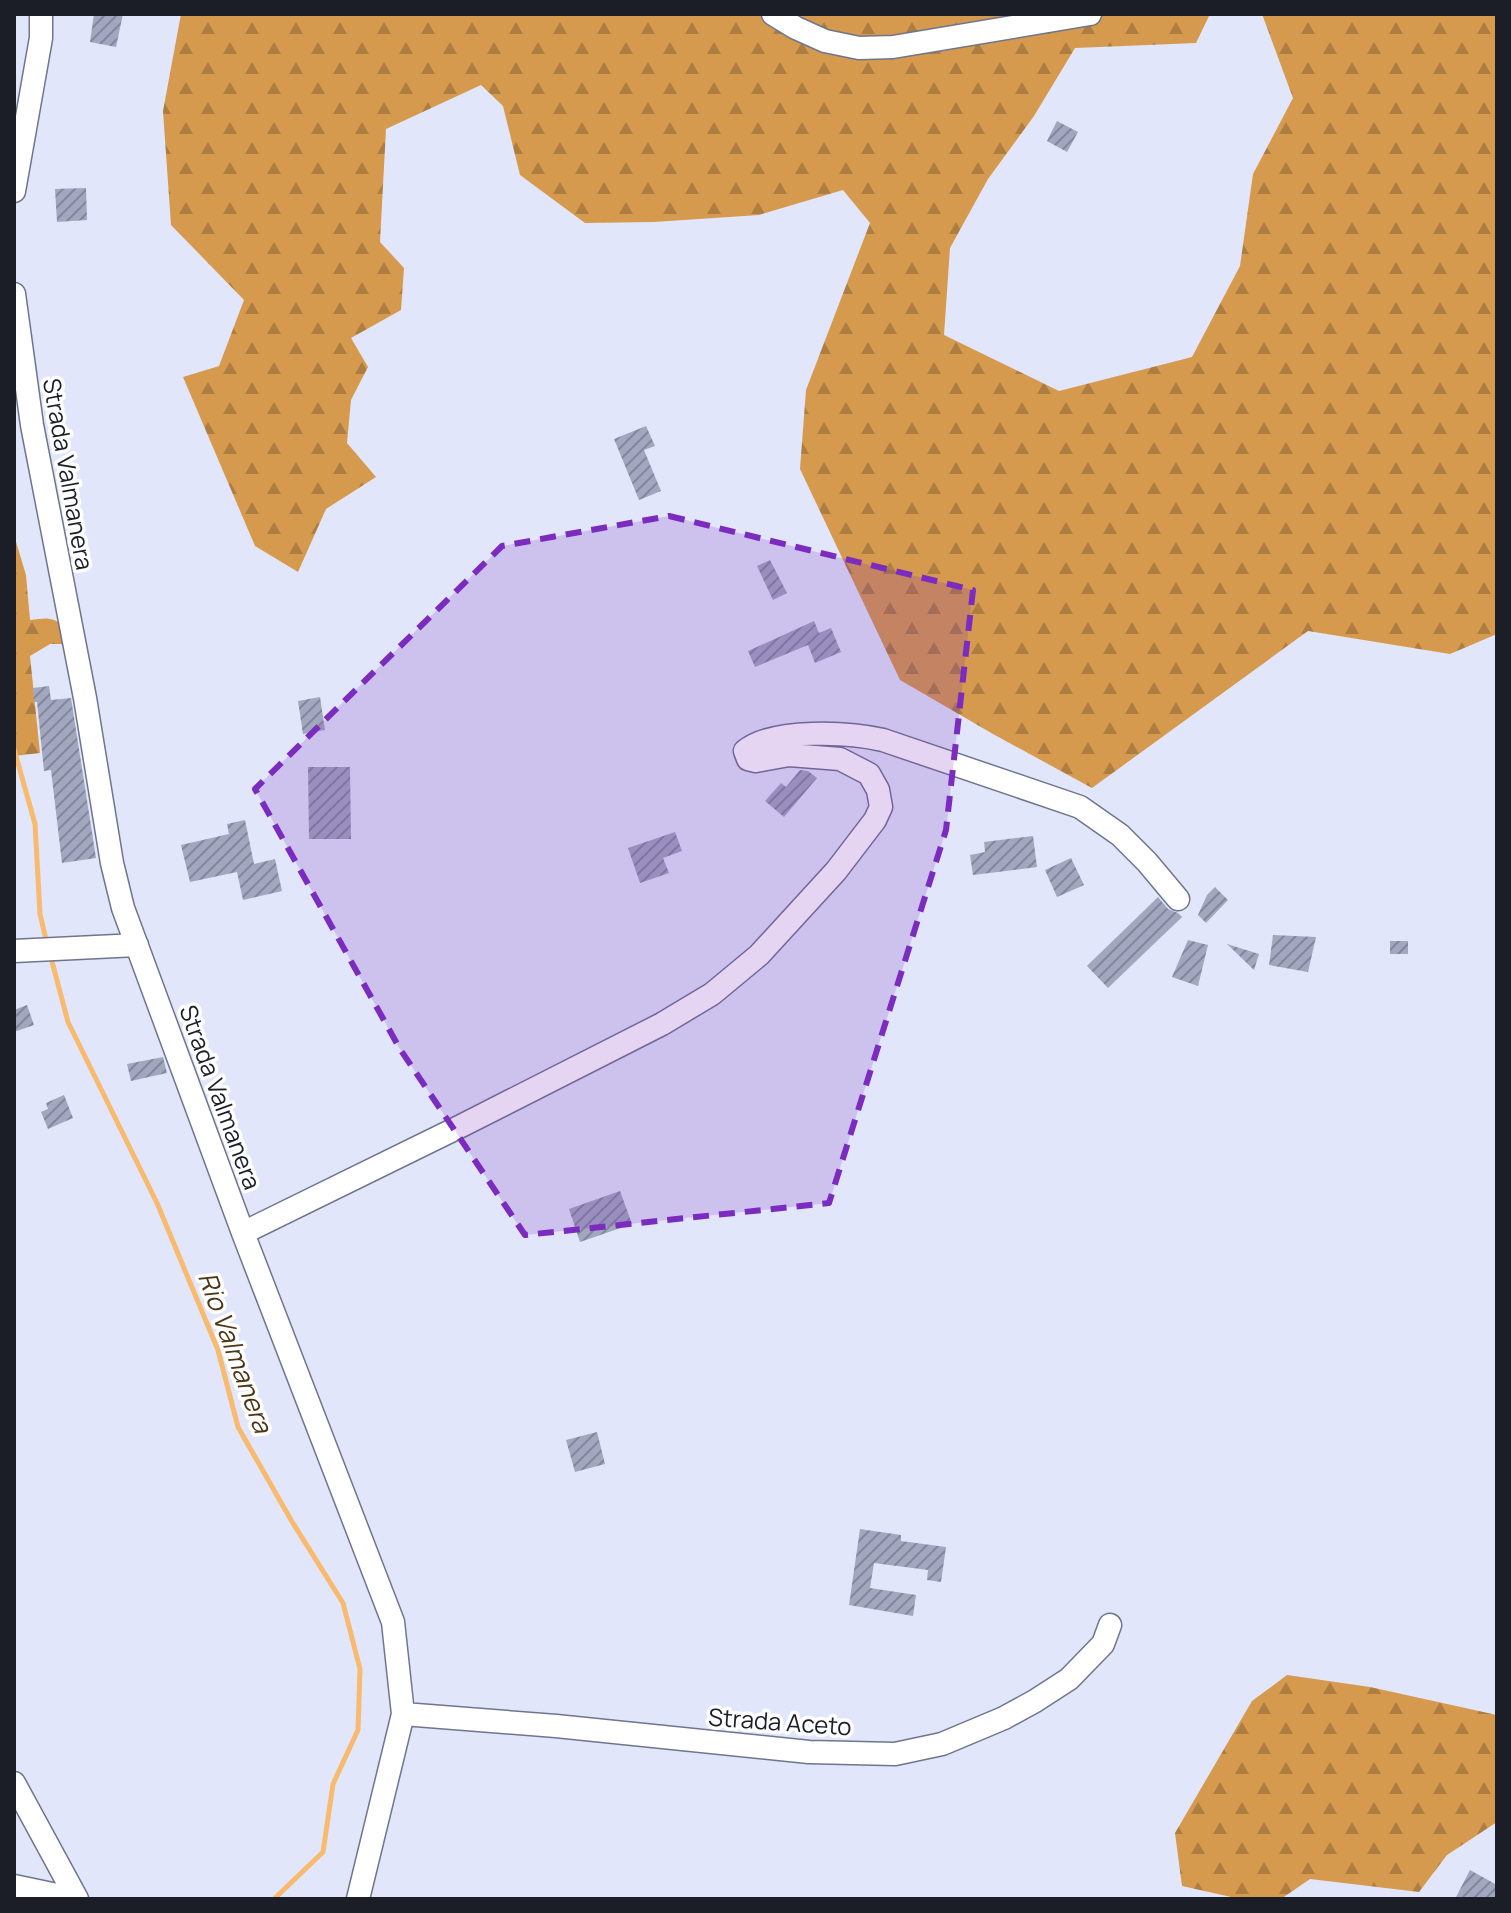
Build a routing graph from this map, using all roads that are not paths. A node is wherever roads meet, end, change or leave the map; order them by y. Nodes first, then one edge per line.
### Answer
1 (41, 14) edge
2 (773, 14) edge
3 (1090, 14) edge
4 (14, 191) edge
5 (14, 294) edge
6 (23, 425) edge
7 (1178, 899) dead end
8 (137, 945) junction
9 (36, 950) edge
10 (243, 1233) junction
11 (1110, 1625) dead end
12 (403, 1714) junction
13 (14, 1783) edge
14 (14, 1886) edge
15 (76, 1899) edge
16 (358, 1899) edge

1 - 4 street
2 - 3 street
5 - 6 street, Strada Valmanera
6 - 8 street, Strada Valmanera
7 - 10 street
8 - 9 street
8 - 10 street, Strada Valmanera
10 - 12 street, Strada Valmanera
11 - 12 street, Strada Aceto
12 - 16 street, Strada Valmanera
13 - 15 street
14 - 15 street

